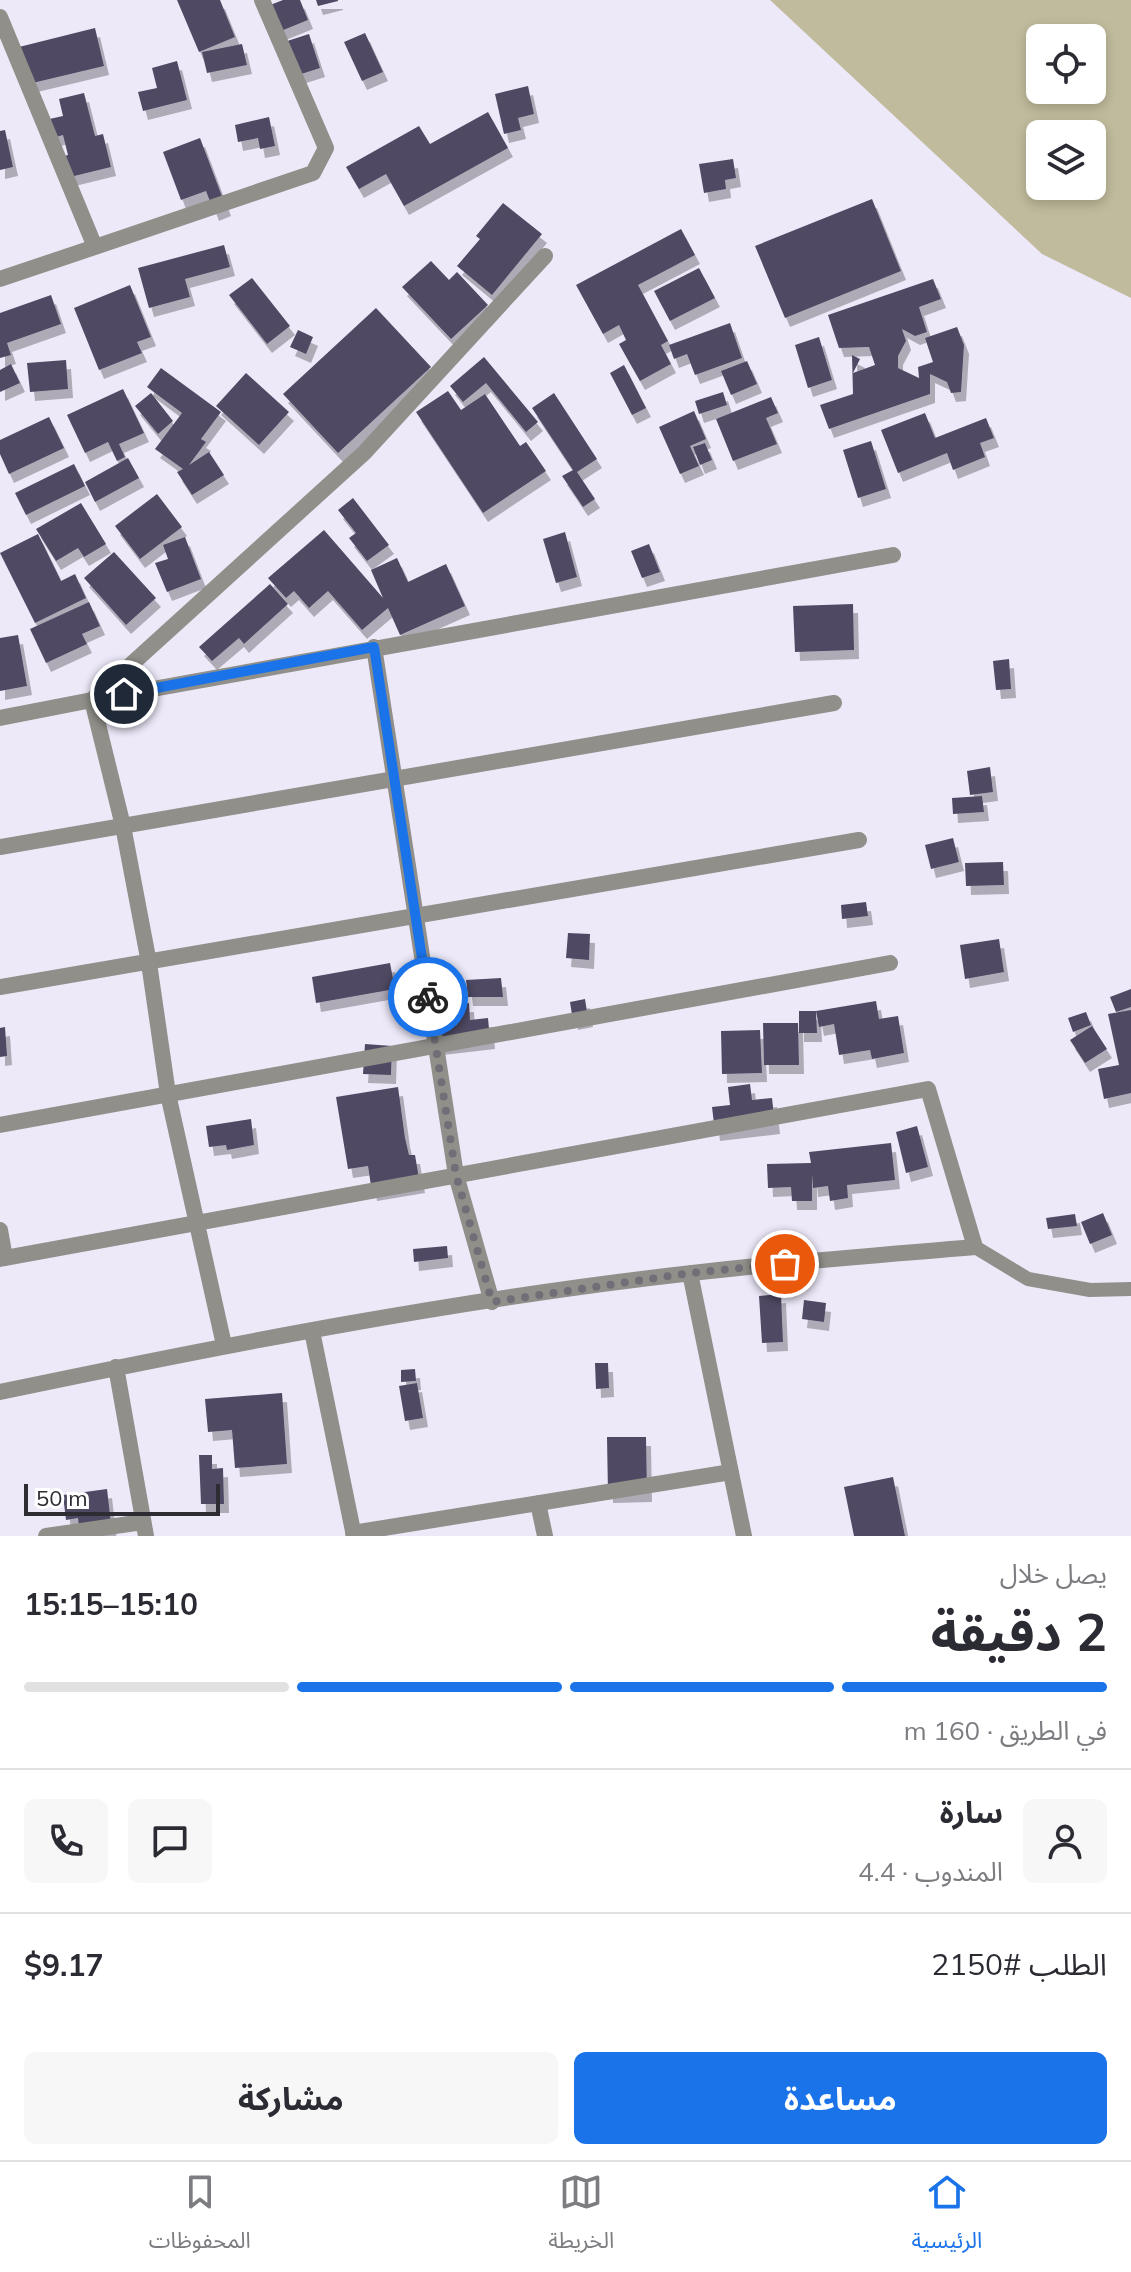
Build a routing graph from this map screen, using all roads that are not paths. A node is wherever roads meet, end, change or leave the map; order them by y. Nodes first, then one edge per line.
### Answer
1 (262, 0) edge
2 (0, 17) edge
3 (95, 247) junction
4 (545, 256) dead end
5 (0, 279) edge
6 (893, 555) dead end
7 (374, 647) junction
8 (92, 700) junction
9 (834, 703) dead end
10 (0, 718) edge
11 (393, 779) junction
12 (123, 826) junction
13 (859, 840) dead end
14 (0, 847) edge
15 (415, 915) junction
16 (149, 963) junction
17 (890, 963) dead end
18 (0, 987) edge
19 (436, 1046) junction
20 (168, 1094) junction
21 (0, 1125) edge
22 (456, 1175) junction
23 (196, 1223) junction
24 (0, 1230) edge
25 (975, 1247) junction
26 (2, 1258) edge
27 (690, 1273) junction
28 (1131, 1289) edge
29 (492, 1302) junction
30 (312, 1331) junction
31 (224, 1345) junction
32 (116, 1367) junction
33 (0, 1392) edge
34 (731, 1472) junction
35 (538, 1503) junction
36 (144, 1529) edge
37 (354, 1535) edge
38 (46, 1536) edge
39 (545, 1536) edge
40 (744, 1536) edge

1 - 3 street
2 - 3 street
3 - 5 street
4 - 8 street
6 - 7 street
7 - 8 street
7 - 11 street
8 - 10 street
8 - 12 street
9 - 11 street
11 - 12 street
11 - 15 street
12 - 14 street
12 - 16 street
13 - 15 street
15 - 16 street
15 - 19 street
16 - 18 street
16 - 20 street
17 - 19 street
19 - 20 street
19 - 22 street
20 - 21 street
20 - 23 street
22 - 23 street
22 - 25 street
22 - 29 street
23 - 26 street
23 - 31 street
24 - 26 street
25 - 27 street
25 - 28 lane
27 - 29 street
27 - 34 street
29 - 30 street
30 - 31 street
30 - 37 street
31 - 32 street
32 - 33 street
32 - 36 street
34 - 35 street
34 - 40 street
35 - 37 street
35 - 39 street
36 - 38 street

